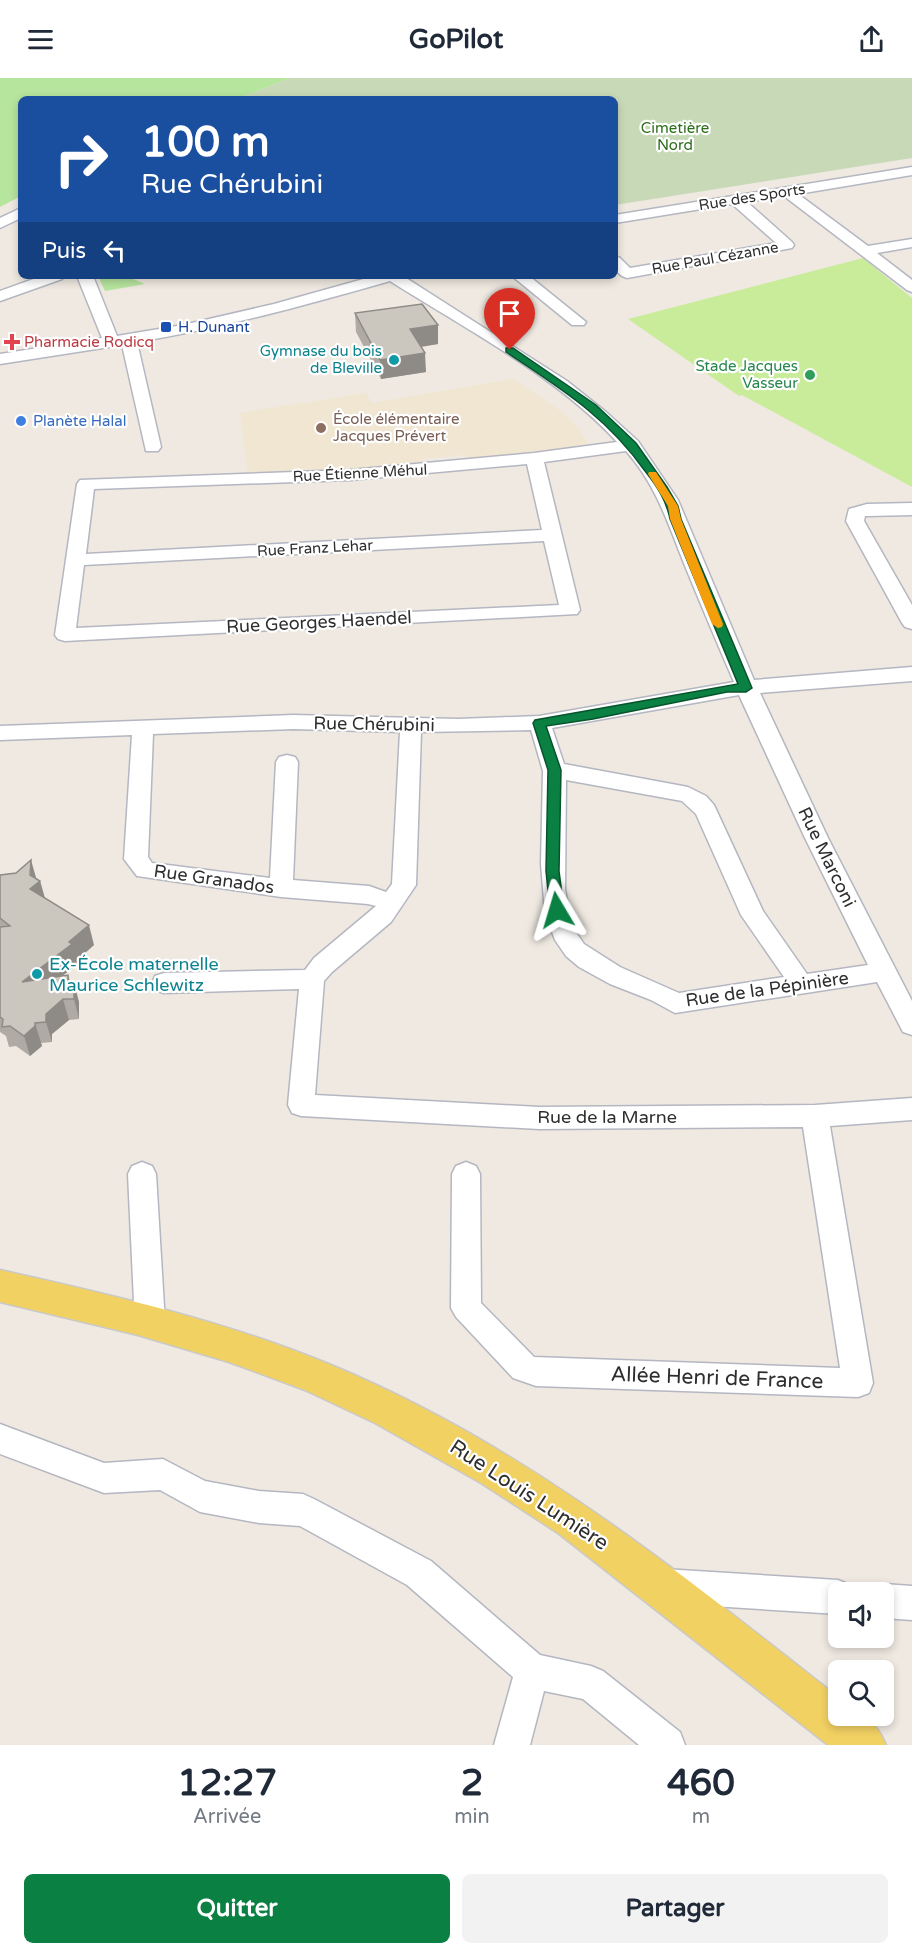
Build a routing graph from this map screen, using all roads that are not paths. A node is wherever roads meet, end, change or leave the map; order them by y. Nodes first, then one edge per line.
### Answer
1 (912, 171) edge
2 (889, 175) junction
3 (912, 188) edge
4 (786, 191) junction
5 (736, 200) junction
6 (18, 214) edge
7 (618, 219) edge
8 (2, 223) edge
9 (18, 229) edge
10 (912, 243) edge
11 (866, 251) junction
12 (618, 264) edge
13 (48, 279) edge
14 (86, 279) edge
15 (367, 279) edge
16 (397, 279) edge
17 (524, 279) edge
18 (912, 287) edge
19 (0, 296) edge
20 (578, 322) dead end
21 (129, 340) junction
22 (111, 342) junction
23 (0, 359) edge
24 (632, 445) junction
25 (152, 447) dead end
26 (534, 458) junction
27 (86, 484) joint
28 (912, 509) edge
29 (552, 535) junction
30 (77, 560) junction
31 (912, 623) edge
32 (912, 674) edge
33 (746, 688) junction
34 (539, 723) junction
35 (411, 725) junction
36 (143, 727) junction
37 (0, 733) edge
38 (287, 762) dead end
39 (554, 770) junction
40 (281, 888) junction
41 (393, 903) junction
42 (884, 972) junction
43 (312, 979) junction
44 (164, 983) dead end
45 (799, 985) junction
46 (912, 1025) edge
47 (912, 1109) edge
48 (815, 1116) junction
49 (142, 1174) dead end
50 (466, 1174) dead end
51 (0, 1286) edge
52 (150, 1323) junction
53 (0, 1439) edge
54 (658, 1585) junction
55 (828, 1597) edge
56 (894, 1602) edge
57 (912, 1603) edge
58 (532, 1671) junction
59 (512, 1745) edge
60 (667, 1745) edge
61 (864, 1745) edge

1 - 2 street, Rue des Sports
2 - 3 street
2 - 4 street, Rue des Sports
4 - 5 street, Rue des Sports
4 - 11 street
5 - 7 street, Rue des Sports
5 - 12 street, Rue Paul Cézanne
6 - 8 street
8 - 9 street
10 - 11 street
11 - 18 street
13 - 19 street
14 - 22 street
15 - 21 street
16 - 24 street, Rue Marconi
17 - 20 street
21 - 22 street
21 - 25 street
22 - 23 street
24 - 26 street, Rue Étienne Méhul
24 - 33 street, Rue Marconi
26 - 27 street, Rue Étienne Méhul
26 - 29 street, Rue Georges Haendel
27 - 30 street, Rue Georges Haendel
28 - 31 street
29 - 30 street, Rue Franz Lehar
29 - 30 street, Rue Georges Haendel
32 - 33 street, Rue Chérubini
33 - 34 street, Rue Chérubini
33 - 42 street, Rue Marconi
34 - 35 street, Rue Chérubini
34 - 39 street, Rue de la Pépinière
35 - 36 street, Rue Chérubini
35 - 41 street
36 - 37 street, Rue Chérubini
36 - 40 street, Rue Granados
38 - 40 street
39 - 45 street
39 - 45 street, Rue de la Pépinière
40 - 41 street, Rue Granados
41 - 43 street
42 - 45 street, Rue de la Pépinière
42 - 46 street, Rue Marconi
43 - 44 street
43 - 48 street, Rue de la Marne
47 - 48 street, Rue de la Marne
48 - 50 street, Allée Henri de France
49 - 52 street
51 - 52 main road, Rue Louis Lumière
52 - 54 main road, Rue Louis Lumière
53 - 58 street
54 - 55 street
54 - 61 main road, Rue Louis Lumière
56 - 57 street
58 - 59 street
58 - 60 street

